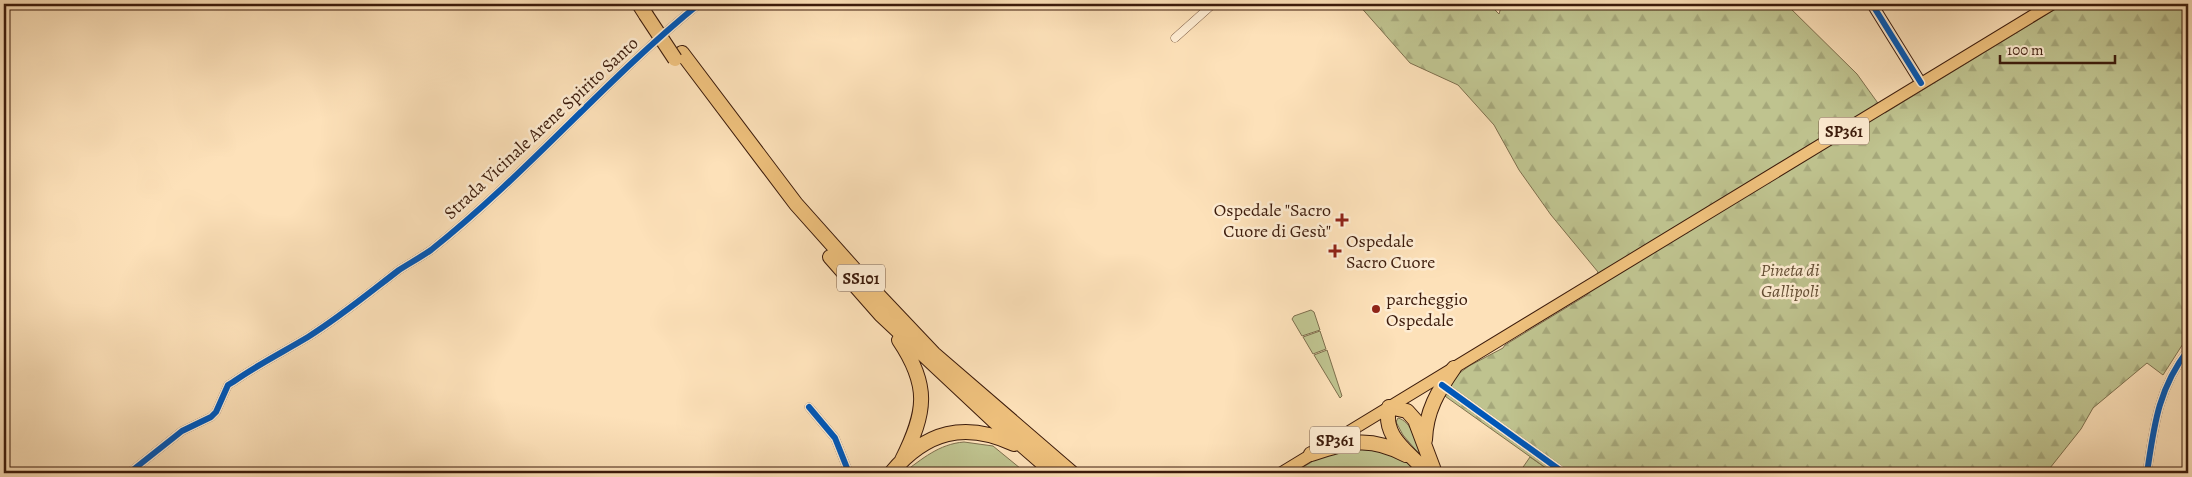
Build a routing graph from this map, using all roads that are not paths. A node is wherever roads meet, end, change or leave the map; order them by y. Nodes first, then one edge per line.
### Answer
1 (699, 4) edge
2 (1213, 4) edge
3 (1872, 4) edge
4 (2052, 4) edge
5 (647, 8) edge
6 (1175, 38) dead end
7 (678, 56) junction
8 (1921, 83) junction
9 (881, 315) junction
10 (2188, 350) edge
11 (1454, 368) junction
12 (1442, 385) junction
13 (1389, 406) junction
14 (810, 407) dead end
15 (1425, 446) junction
16 (1026, 449) junction
17 (1311, 454) junction
18 (902, 460) junction
19 (1424, 470) edge
20 (129, 473) edge
21 (849, 473) edge
22 (892, 473) edge
23 (1054, 473) edge
24 (1072, 473) edge
25 (1281, 473) edge
26 (1435, 473) edge
27 (1564, 473) edge
28 (2148, 473) edge

1 - 20 street, Strada Vicinale Arene Spirito Santo
2 - 6 street
3 - 8 street
4 - 8 main road, SP361
5 - 7 highway, SS101
7 - 9 highway, SS101
7 - 24 highway, SS101
8 - 11 main road, SP361
9 - 16 highway, SS101
9 - 18 highway
10 - 28 street
11 - 12 highway
11 - 13 main road, SP361
12 - 15 highway
12 - 27 street
13 - 15 highway
13 - 17 main road, SP361
13 - 19 highway
14 - 21 street
15 - 26 highway
16 - 18 highway
16 - 23 highway, SS101
17 - 19 highway
17 - 25 main road, SP361
18 - 22 highway

